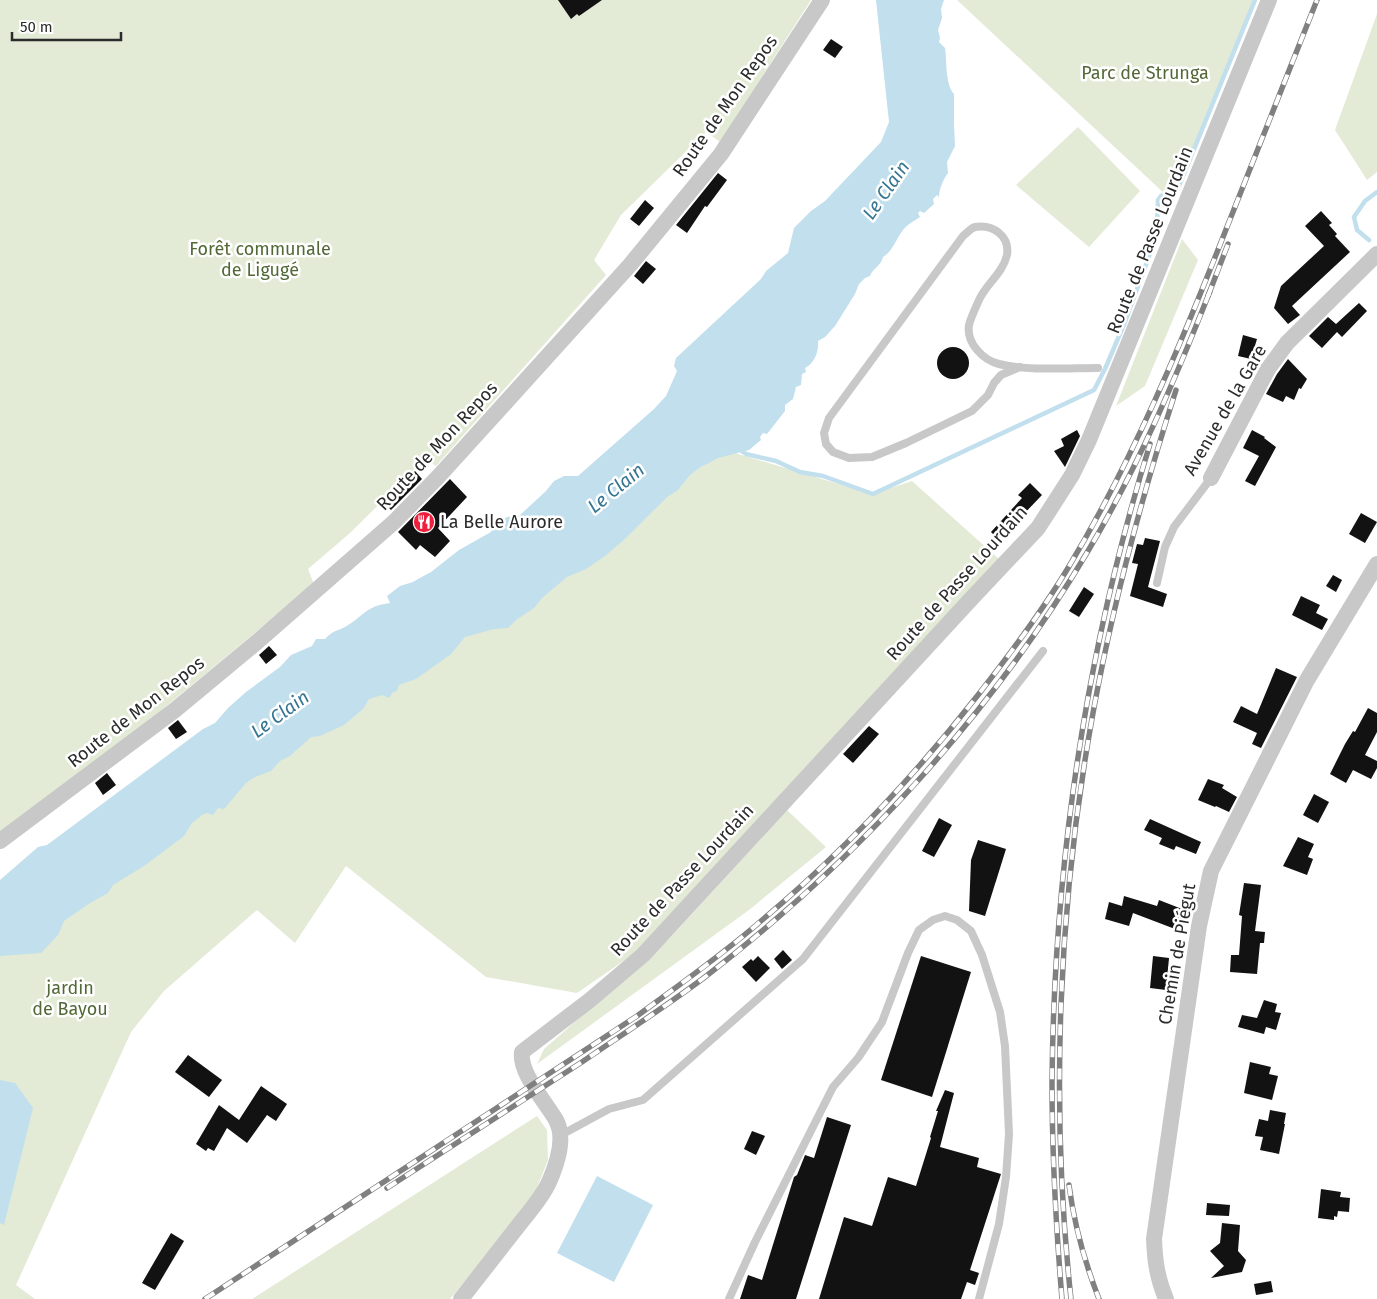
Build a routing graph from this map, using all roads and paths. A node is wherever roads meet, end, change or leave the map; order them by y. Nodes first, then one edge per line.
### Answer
1 (822, 0) edge
2 (1269, 0) edge
3 (1377, 254) edge
4 (1020, 367) junction
5 (1098, 368) dead end
6 (1211, 478) joint
7 (1377, 564) edge
8 (1157, 583) dead end
9 (1042, 651) dead end
10 (0, 841) edge
11 (561, 1135) junction
12 (461, 1299) edge
13 (729, 1299) edge
14 (979, 1299) edge
15 (1166, 1299) edge

1 - 10 street, Route de Mon Repos
2 - 11 street, Route de Passe Lourdain
3 - 6 street, Avenue de la Gare
4 - 4 lane
4 - 5 lane
6 - 8 lane, Avenue de la Gare
7 - 15 street, Chemin de Piégut
9 - 11 lane
11 - 12 street
13 - 14 lane

